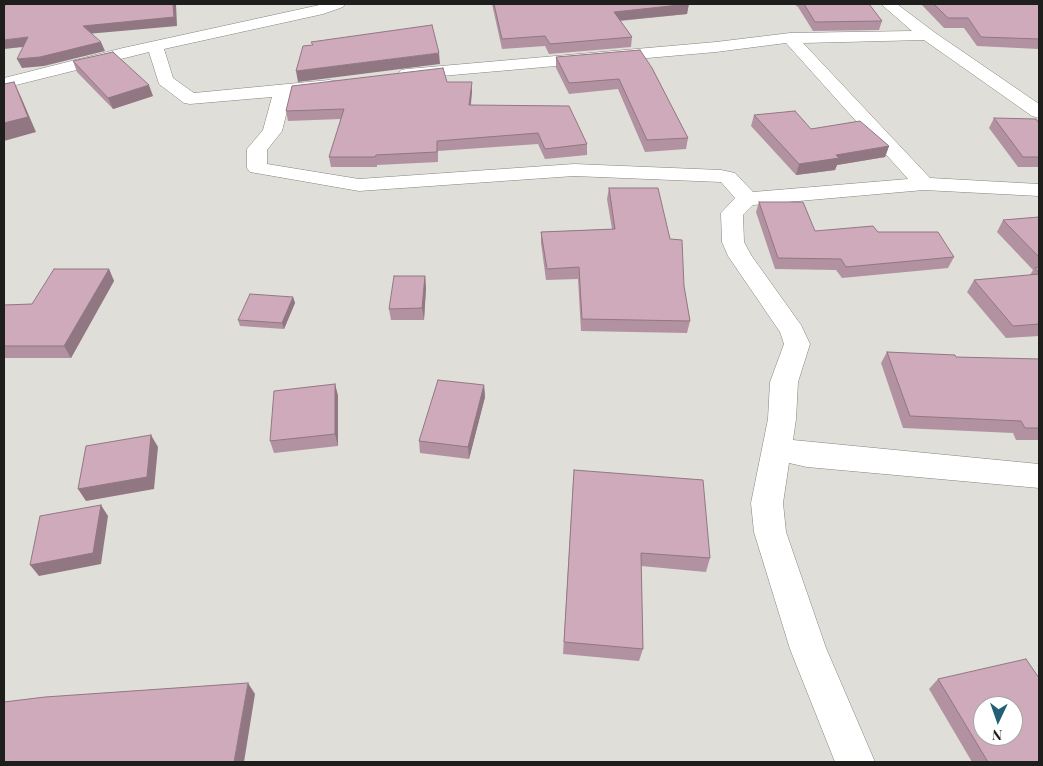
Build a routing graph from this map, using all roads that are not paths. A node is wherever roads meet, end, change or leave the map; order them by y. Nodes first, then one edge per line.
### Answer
1 (338, 4) edge
2 (888, 4) edge
3 (928, 35) junction
4 (790, 38) junction
5 (155, 46) junction
6 (390, 76) edge
7 (4, 83) edge
8 (342, 83) edge
9 (283, 91) junction
10 (1039, 112) edge
11 (924, 184) junction
12 (1039, 190) edge
13 (747, 199) junction
14 (777, 449) junction
15 (1039, 476) edge
16 (855, 762) edge

1 - 5 street
2 - 3 street
3 - 4 street
3 - 10 street
4 - 6 street
4 - 11 street
5 - 7 street
5 - 9 street
8 - 9 street
9 - 13 street
11 - 12 street
11 - 13 street
13 - 14 street
14 - 15 street
14 - 16 street

